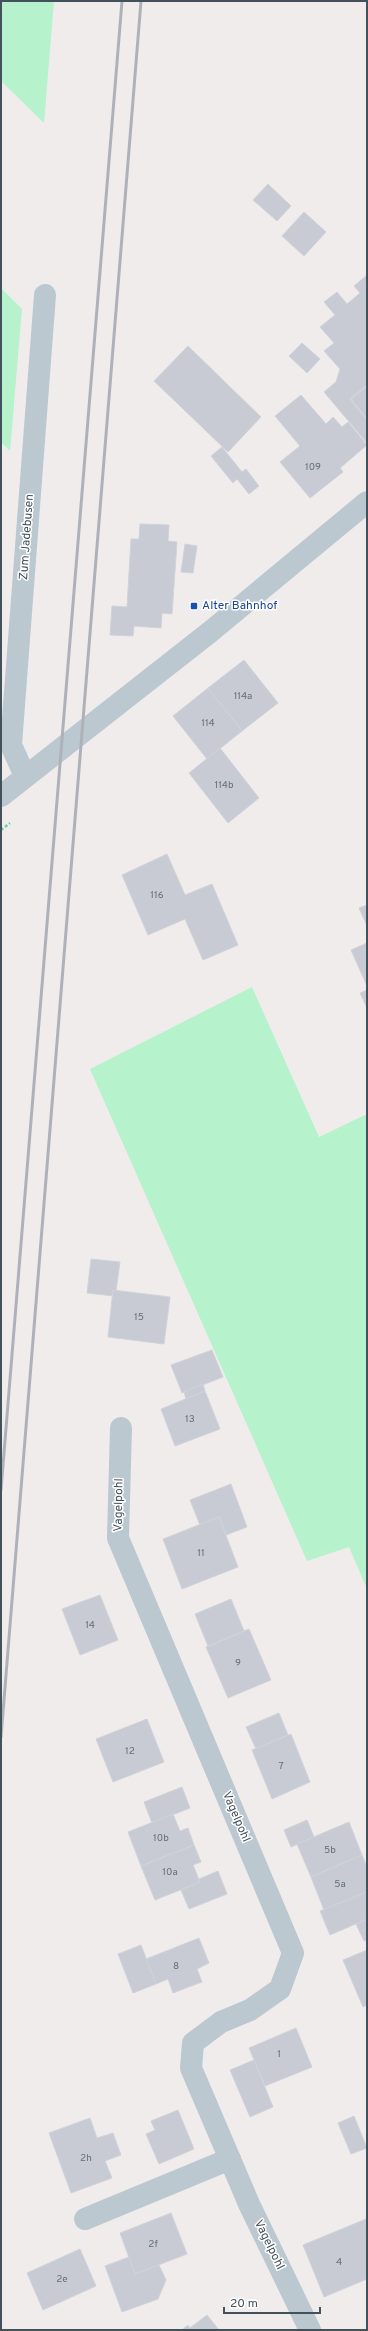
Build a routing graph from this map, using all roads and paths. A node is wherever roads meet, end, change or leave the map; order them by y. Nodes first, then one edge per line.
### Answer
1 (45, 295) dead end
2 (367, 502) edge
3 (25, 776) junction
4 (1, 796) edge
5 (121, 1428) dead end
6 (230, 2159) junction
7 (85, 2219) dead end
8 (310, 2330) edge

1 - 3 street, Zum Jadebusen
2 - 3 street
3 - 4 street
5 - 6 street, Vagelpohl
6 - 7 street
6 - 8 street, Vagelpohl

